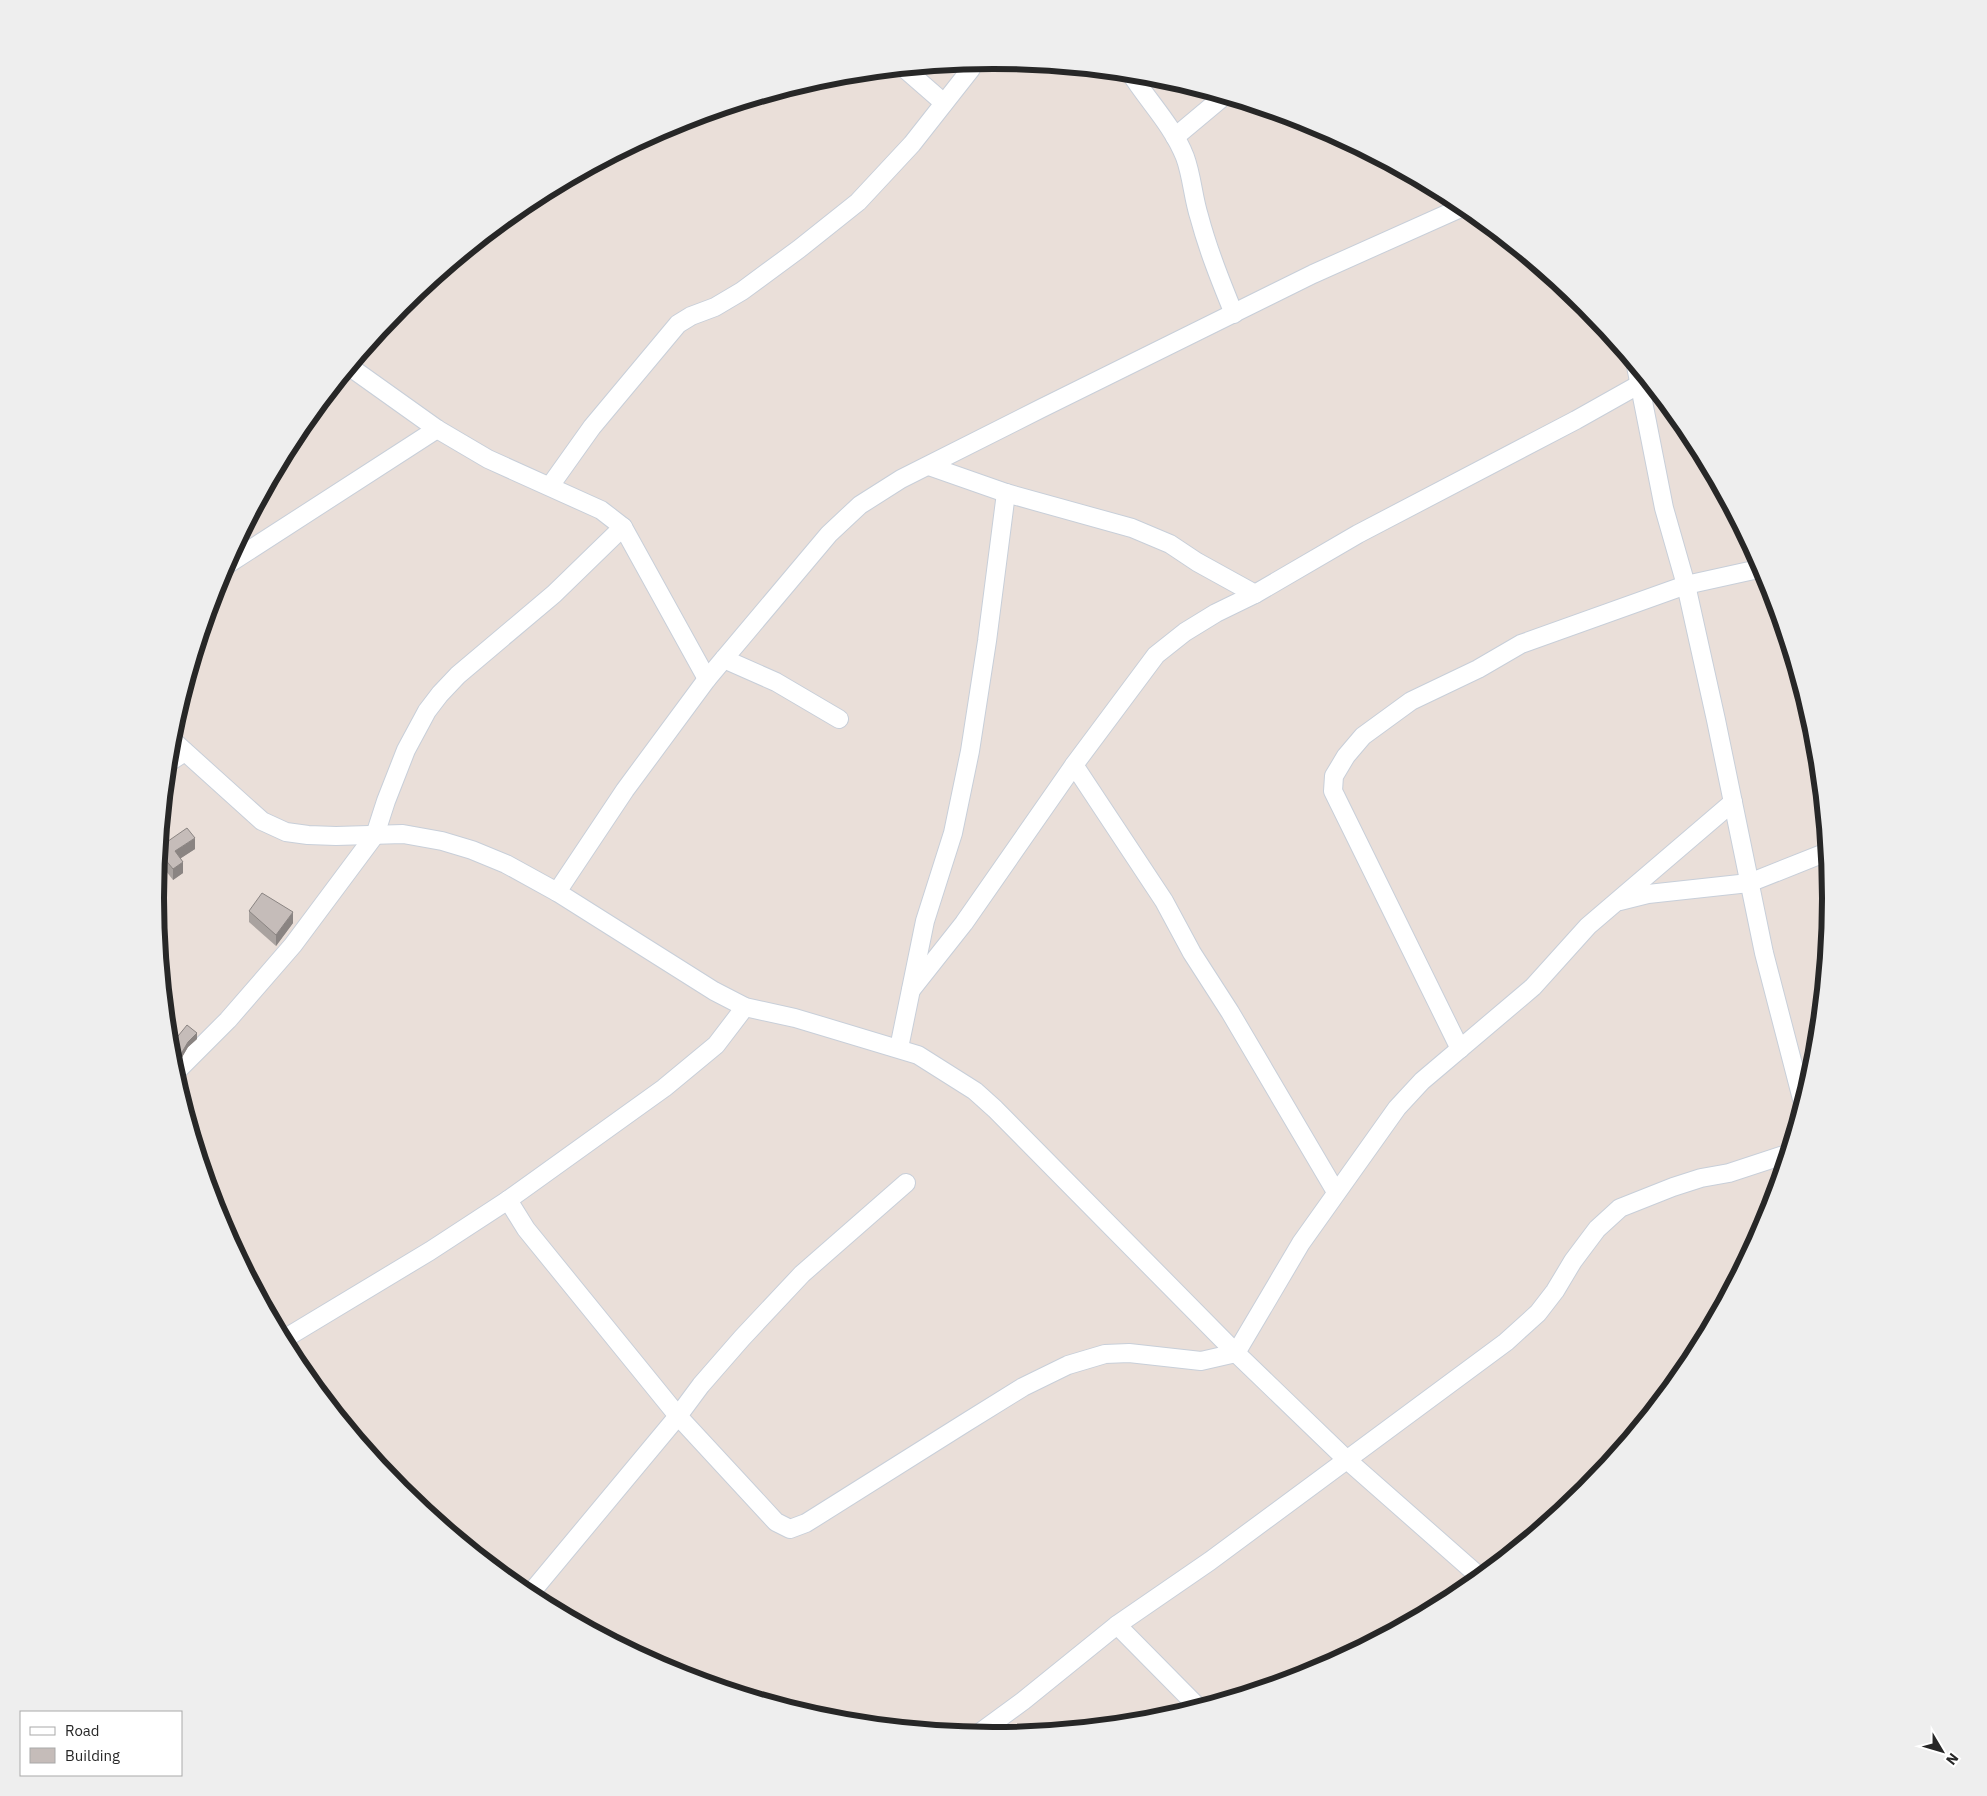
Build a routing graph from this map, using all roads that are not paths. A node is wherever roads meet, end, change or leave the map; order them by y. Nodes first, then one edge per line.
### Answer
1 (969, 70) edge
2 (910, 74) edge
3 (1136, 82) edge
4 (1219, 100) edge
5 (944, 103) junction
6 (1175, 137) junction
7 (1456, 210) edge
8 (1234, 314) junction
9 (354, 370) edge
10 (1639, 378) edge
11 (1640, 384) junction
12 (437, 429) junction
13 (929, 466) junction
14 (550, 486) junction
15 (1006, 493) junction
16 (623, 527) junction
17 (238, 558) edge
18 (1755, 570) edge
19 (1686, 585) junction
20 (1255, 594) junction
21 (724, 659) junction
22 (707, 679) junction
23 (839, 719) dead end
24 (178, 745) edge
25 (185, 752) junction
26 (176, 757) edge
27 (1074, 765) junction
28 (1733, 802) junction
29 (374, 835) junction
30 (1821, 854) edge
31 (1749, 883) junction
32 (557, 892) junction
33 (1617, 902) junction
34 (911, 990) junction
35 (745, 1007) junction
36 (898, 1048) junction
37 (1460, 1049) junction
38 (182, 1066) edge
39 (1800, 1090) edge
40 (1782, 1156) edge
41 (906, 1183) dead end
42 (1336, 1192) junction
43 (508, 1200) junction
44 (289, 1336) edge
45 (1236, 1354) junction
46 (678, 1416) junction
47 (1346, 1459) junction
48 (1475, 1572) edge
49 (535, 1588) edge
50 (1117, 1625) junction
51 (1193, 1702) edge
52 (988, 1727) edge

1 - 5 street
2 - 5 street
3 - 6 street
4 - 6 street
5 - 14 street
6 - 8 street
7 - 8 street
8 - 13 street
9 - 12 street
10 - 11 street
11 - 19 street
11 - 20 street
12 - 14 street
12 - 17 street
13 - 15 street
13 - 21 street
14 - 16 street
15 - 20 street
15 - 34 street
16 - 22 street
16 - 29 street
18 - 19 street
19 - 28 street
19 - 37 street
20 - 27 street
21 - 22 street
21 - 23 street
22 - 32 street
24 - 25 street
25 - 26 street
25 - 29 street
27 - 34 street
27 - 42 street
28 - 31 street
28 - 33 street
29 - 32 street
29 - 38 street
30 - 31 street
31 - 33 street
31 - 39 street
32 - 35 street
33 - 37 street
34 - 36 street
35 - 36 street
35 - 43 street
36 - 45 street
37 - 42 street
40 - 47 street
41 - 46 street
42 - 45 street
43 - 44 street
43 - 46 street
45 - 46 street
45 - 47 street
46 - 49 street
47 - 48 street
47 - 50 street
50 - 51 street
50 - 52 street

